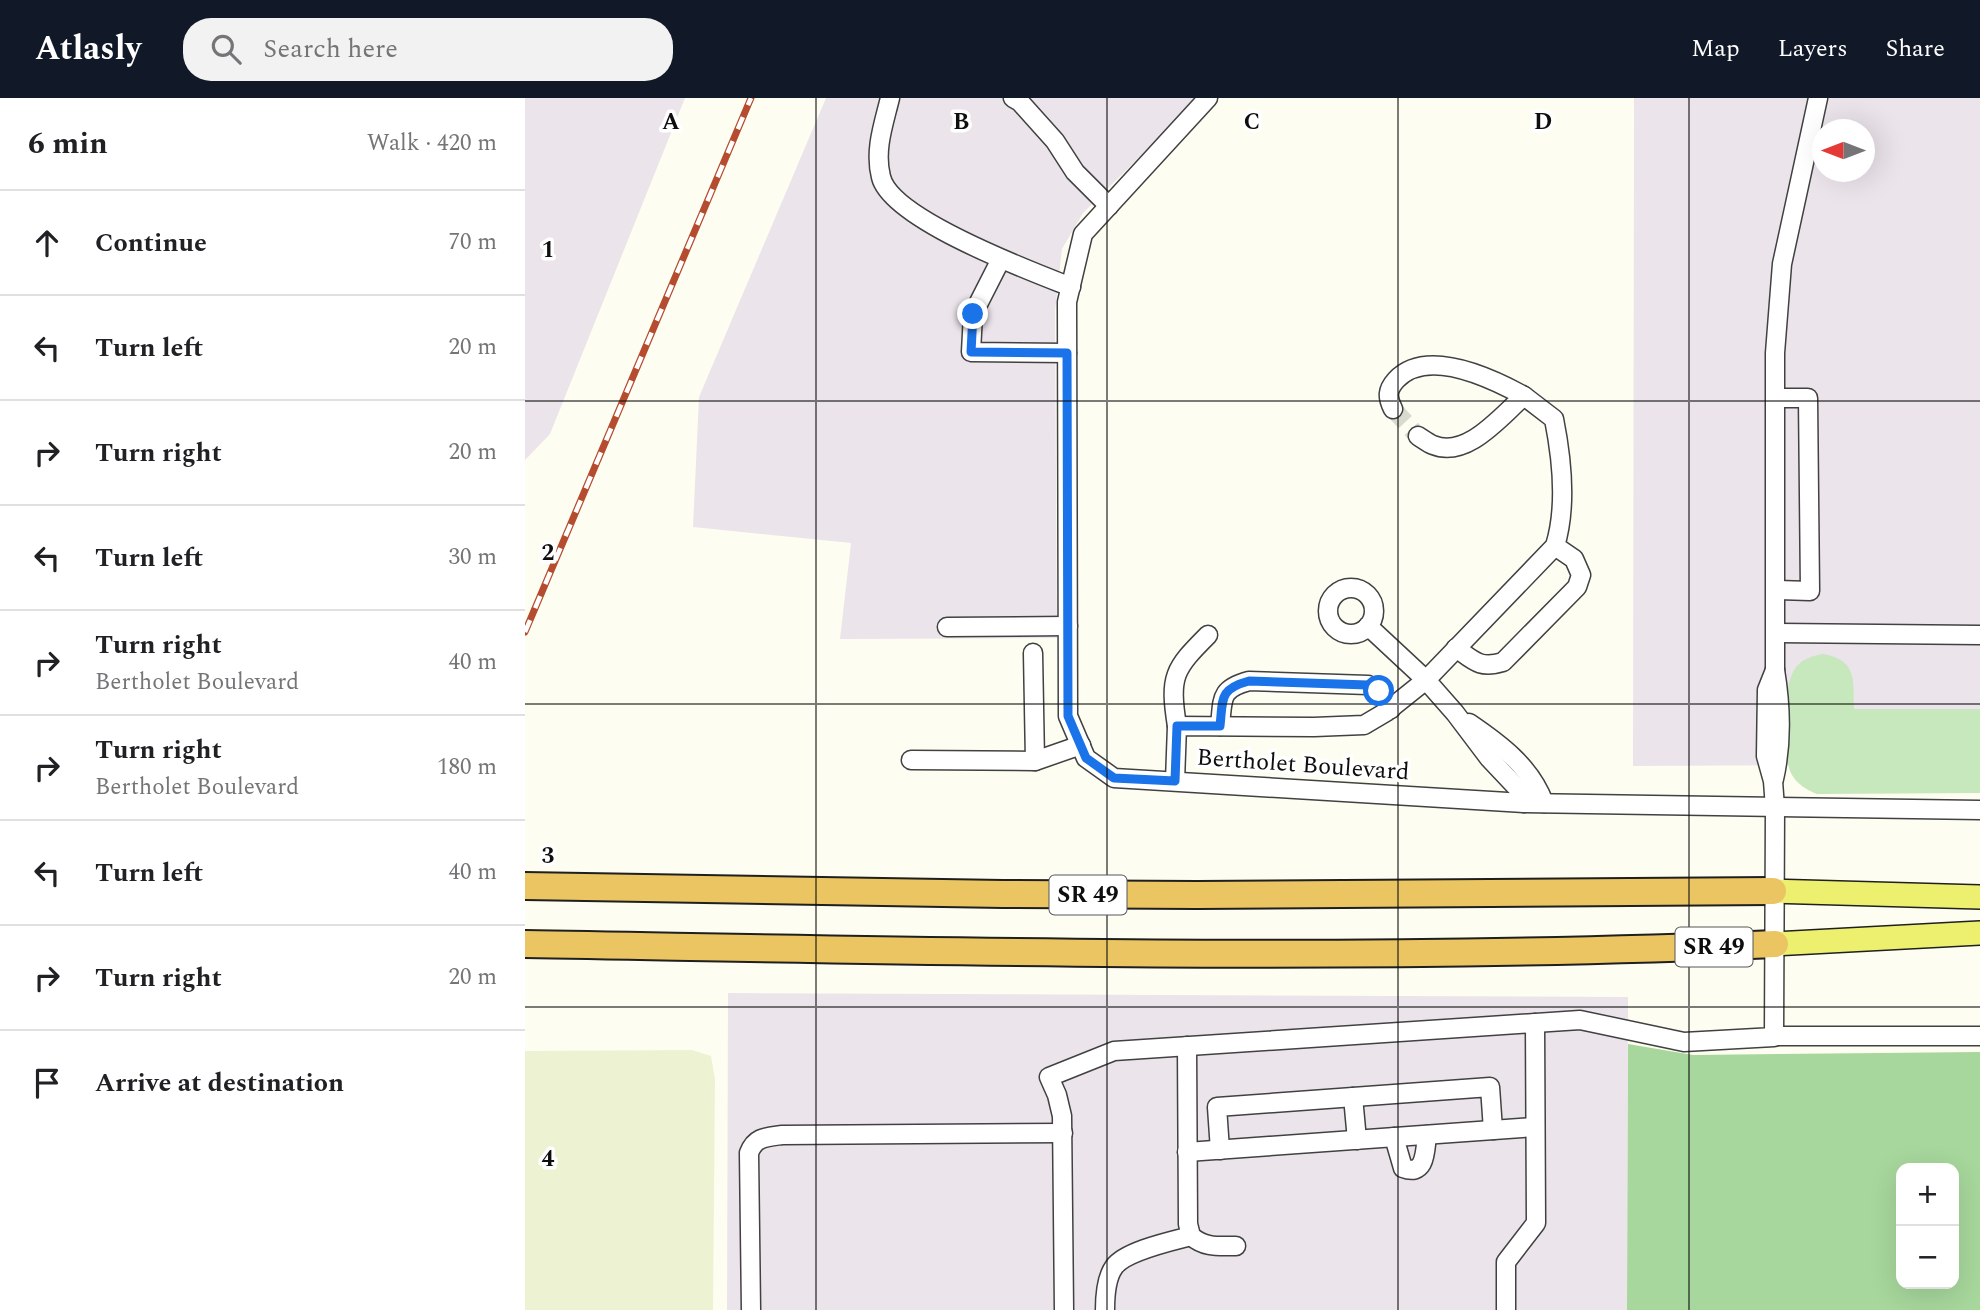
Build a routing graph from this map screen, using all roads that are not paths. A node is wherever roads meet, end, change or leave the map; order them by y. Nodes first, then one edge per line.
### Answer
1 (890, 98) edge
2 (1013, 98) edge
3 (1208, 98) edge
4 (1818, 98) edge
5 (1109, 206) junction
6 (1001, 259) junction
7 (1071, 287) junction
8 (1067, 353) junction
9 (1524, 396) junction
10 (1777, 398) junction
11 (1392, 409) dead end
12 (1419, 436) tunnel mouth
13 (1555, 546) junction
14 (1777, 590) junction
15 (1068, 626) junction
16 (1368, 626) dead end
17 (947, 627) dead end
18 (1776, 633) junction
19 (1208, 635) dead end
20 (1980, 635) edge
21 (1456, 648) junction
22 (1033, 653) dead end
23 (1426, 680) junction
24 (1391, 709) junction
25 (1455, 713) junction
26 (1177, 726) junction
27 (1220, 726) junction
28 (1081, 745) junction
29 (911, 760) dead end
30 (1035, 761) junction
31 (1175, 781) junction
32 (1524, 803) junction
33 (1544, 803) junction
34 (1775, 808) junction
35 (1980, 810) edge
36 (525, 886) edge
37 (1773, 891) junction
38 (1980, 897) edge
39 (1980, 933) edge
40 (525, 944) edge
41 (1775, 944) junction
42 (1535, 1023) junction
43 (1774, 1036) junction
44 (1980, 1036) edge
45 (1187, 1046) junction
46 (1353, 1097) junction
47 (1535, 1127) junction
48 (1493, 1130) junction
49 (1063, 1133) junction
50 (1427, 1135) junction
51 (1394, 1137) junction
52 (1357, 1140) junction
53 (1220, 1150) junction
54 (1187, 1152) junction
55 (1191, 1236) junction
56 (1236, 1246) dead end
57 (751, 1310) edge
58 (1064, 1310) edge
59 (1105, 1310) edge
60 (1506, 1310) edge

1 - 6 street
2 - 5 street
3 - 5 street, Bertholet Boulevard
4 - 10 street
5 - 7 street, Bertholet Boulevard
6 - 7 street
6 - 8 street
7 - 8 street, Bertholet Boulevard
8 - 15 street, Bertholet Boulevard
9 - 11 street
9 - 12 street
9 - 13 street
10 - 14 street
10 - 14 street
13 - 21 street
13 - 21 street
14 - 18 street
15 - 17 street
15 - 28 street, Bertholet Boulevard
16 - 23 street
18 - 20 street
18 - 34 street
19 - 26 street
21 - 23 street
22 - 30 street
23 - 24 street
23 - 25 street
24 - 27 street
24 - 27 street
25 - 32 street
25 - 33 street
26 - 27 street
26 - 31 street
28 - 30 street
28 - 31 street, Bertholet Boulevard
29 - 30 street
31 - 32 street, Bertholet Boulevard
32 - 33 street, Bertholet Boulevard
33 - 34 street, Bertholet Boulevard
34 - 35 street, Bertholet Boulevard
34 - 37 street
36 - 37 highway, SR 49
37 - 38 main road, SR 49
37 - 41 street
39 - 41 main road, SR 49
40 - 41 highway, SR 49
41 - 43 street
42 - 43 street
42 - 45 street
42 - 47 street
43 - 44 street
45 - 49 street
45 - 54 street
46 - 48 street
46 - 52 street
46 - 53 street
47 - 48 street
47 - 60 street
48 - 50 street
49 - 57 street
49 - 58 street
50 - 51 street
50 - 51 street
51 - 52 street
52 - 53 street
53 - 54 street
54 - 55 street
55 - 56 street
55 - 59 street

